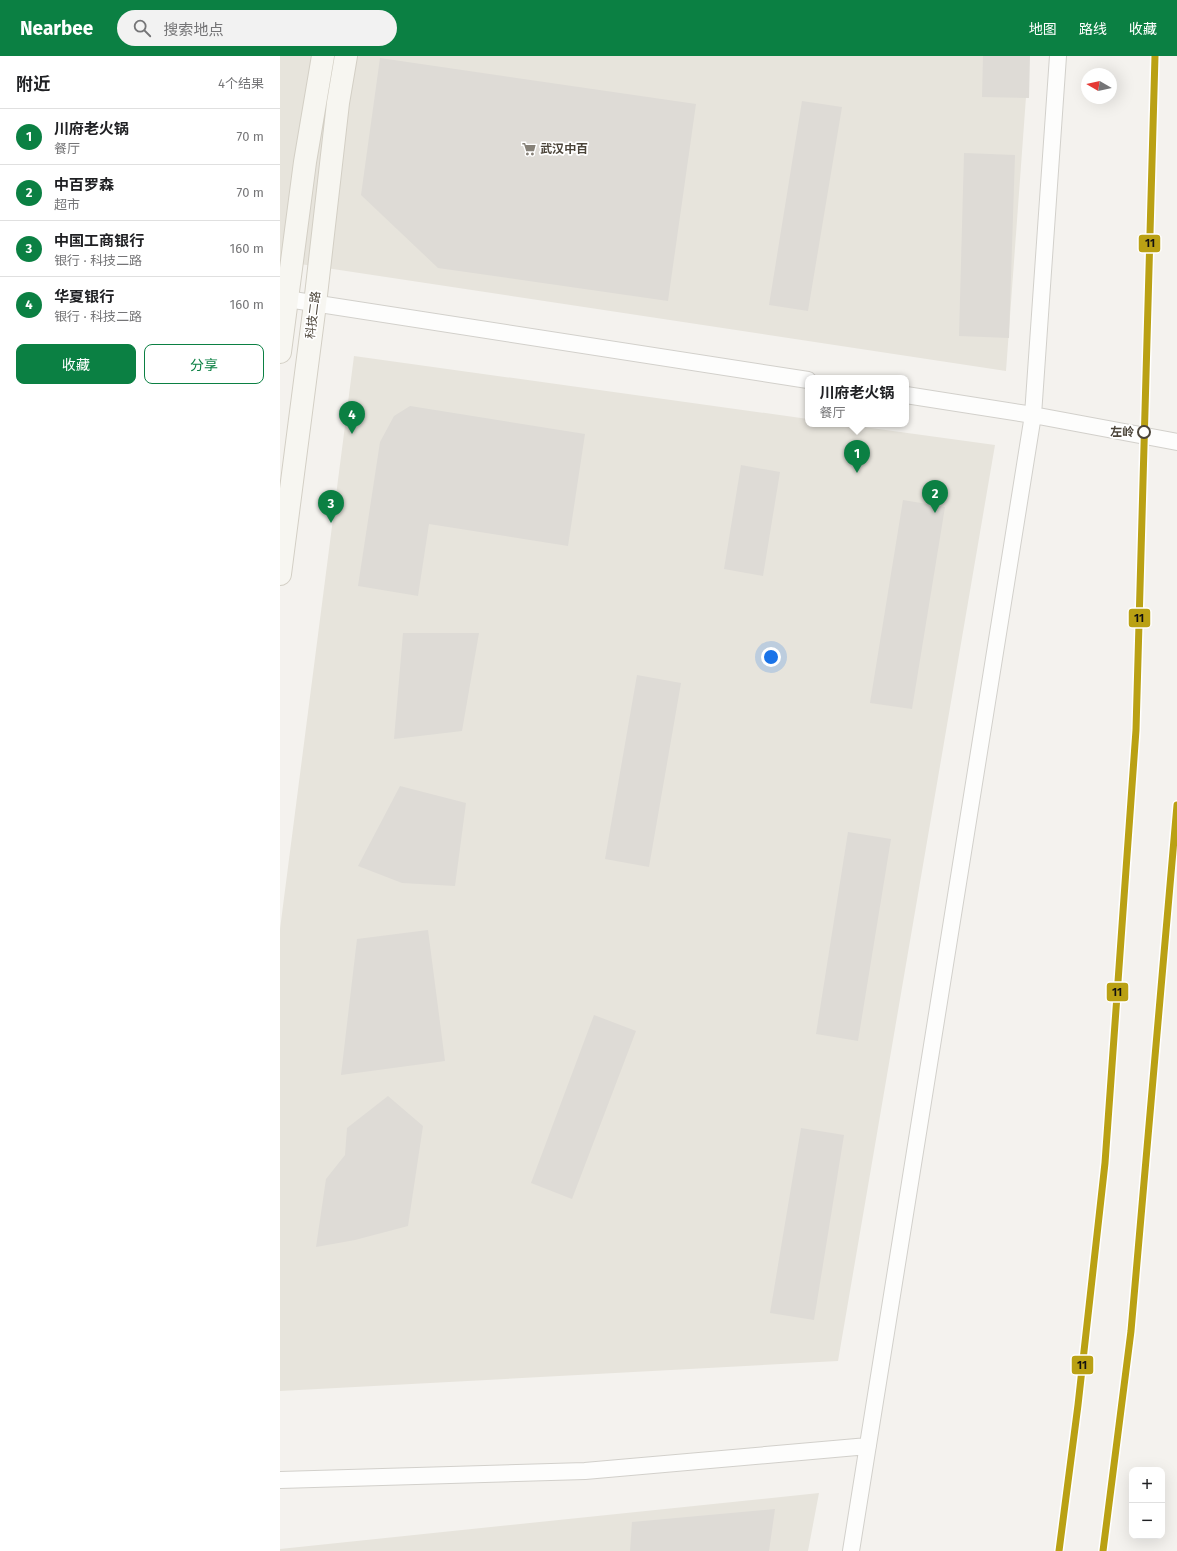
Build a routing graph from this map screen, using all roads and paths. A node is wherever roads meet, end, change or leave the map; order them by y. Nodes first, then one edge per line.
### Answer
1 (323, 56) edge
2 (346, 56) edge
3 (1058, 56) edge
4 (283, 298) edge
5 (315, 304) junction
6 (280, 352) edge
7 (805, 380) edge
8 (909, 395) edge
9 (1033, 415) junction
10 (1177, 442) edge
11 (280, 574) edge
12 (868, 1446) junction
13 (280, 1480) edge
14 (851, 1551) edge

1 - 4 street
2 - 5 street, 科技二路
3 - 9 street
4 - 5 street
4 - 6 street
5 - 7 street
5 - 11 street, 科技二路
8 - 9 street
9 - 10 street
9 - 12 street
12 - 13 street
12 - 14 street

